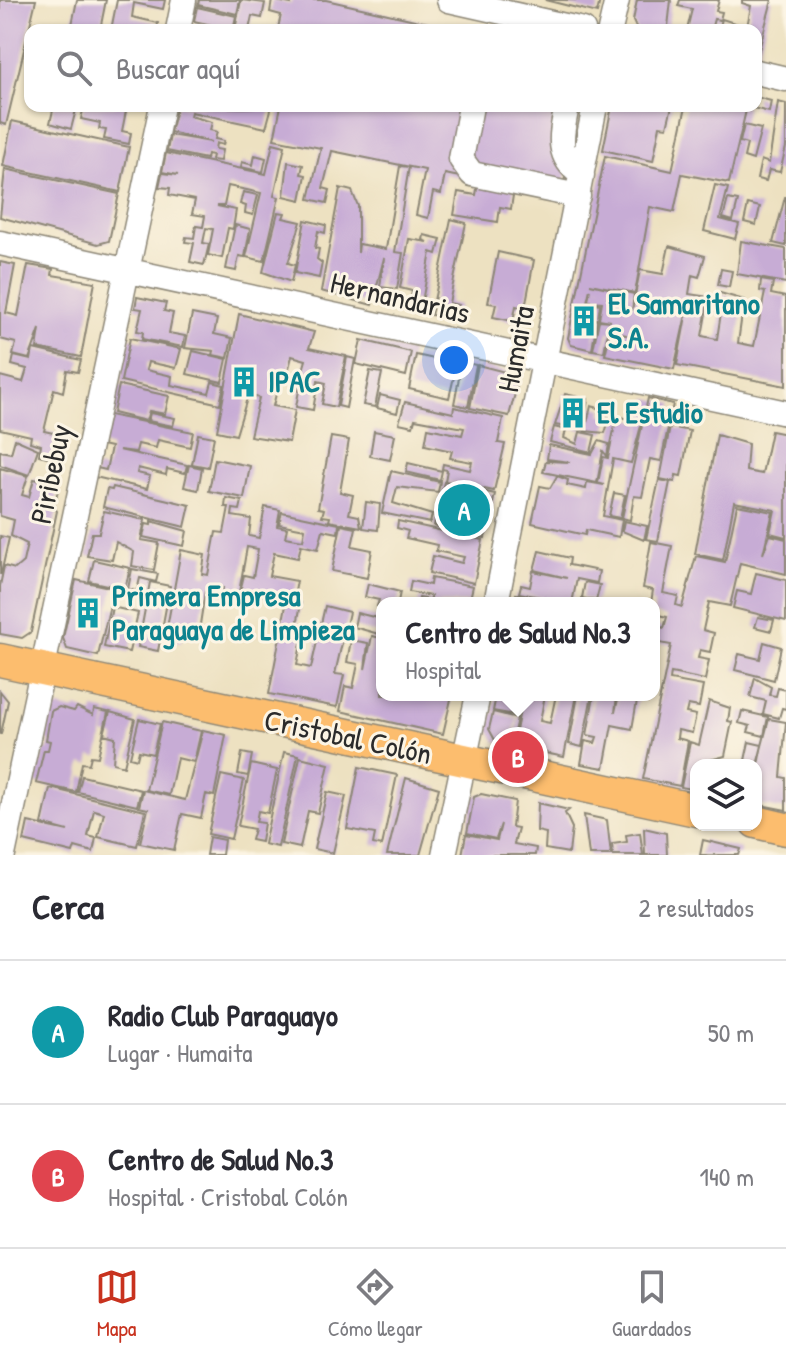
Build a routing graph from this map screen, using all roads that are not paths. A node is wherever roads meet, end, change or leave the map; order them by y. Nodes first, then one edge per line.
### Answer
1 (184, 0) edge
2 (449, 0) edge
3 (617, 0) edge
4 (179, 24) edge
5 (556, 24) edge
6 (611, 24) edge
7 (762, 73) edge
8 (786, 79) edge
9 (161, 112) edge
10 (470, 112) edge
11 (566, 112) edge
12 (594, 112) edge
13 (580, 185) junction
14 (0, 243) edge
15 (128, 270) junction
16 (546, 363) junction
17 (786, 413) edge
18 (497, 597) edge
19 (0, 660) edge
20 (41, 670) junction
21 (477, 701) edge
22 (464, 762) junction
23 (690, 809) edge
24 (762, 823) edge
25 (786, 829) edge
26 (3, 855) edge
27 (444, 855) edge

1 - 4 street
2 - 5 street
3 - 6 street
7 - 8 street
9 - 15 street, Piribebuy
10 - 13 street
11 - 13 street
12 - 13 street, Humaita
13 - 16 street, Humaita
14 - 15 street, Hernandarias
15 - 16 street, Hernandarias
15 - 20 street, Piribebuy
16 - 17 street, Hernandarias
16 - 18 street, Humaita
19 - 20 main road, Cristobal Colón
20 - 22 main road, Cristobal Colón
20 - 26 street, Piribebuy
21 - 22 street
22 - 23 main road, Cristobal Colón
22 - 27 street
24 - 25 main road

